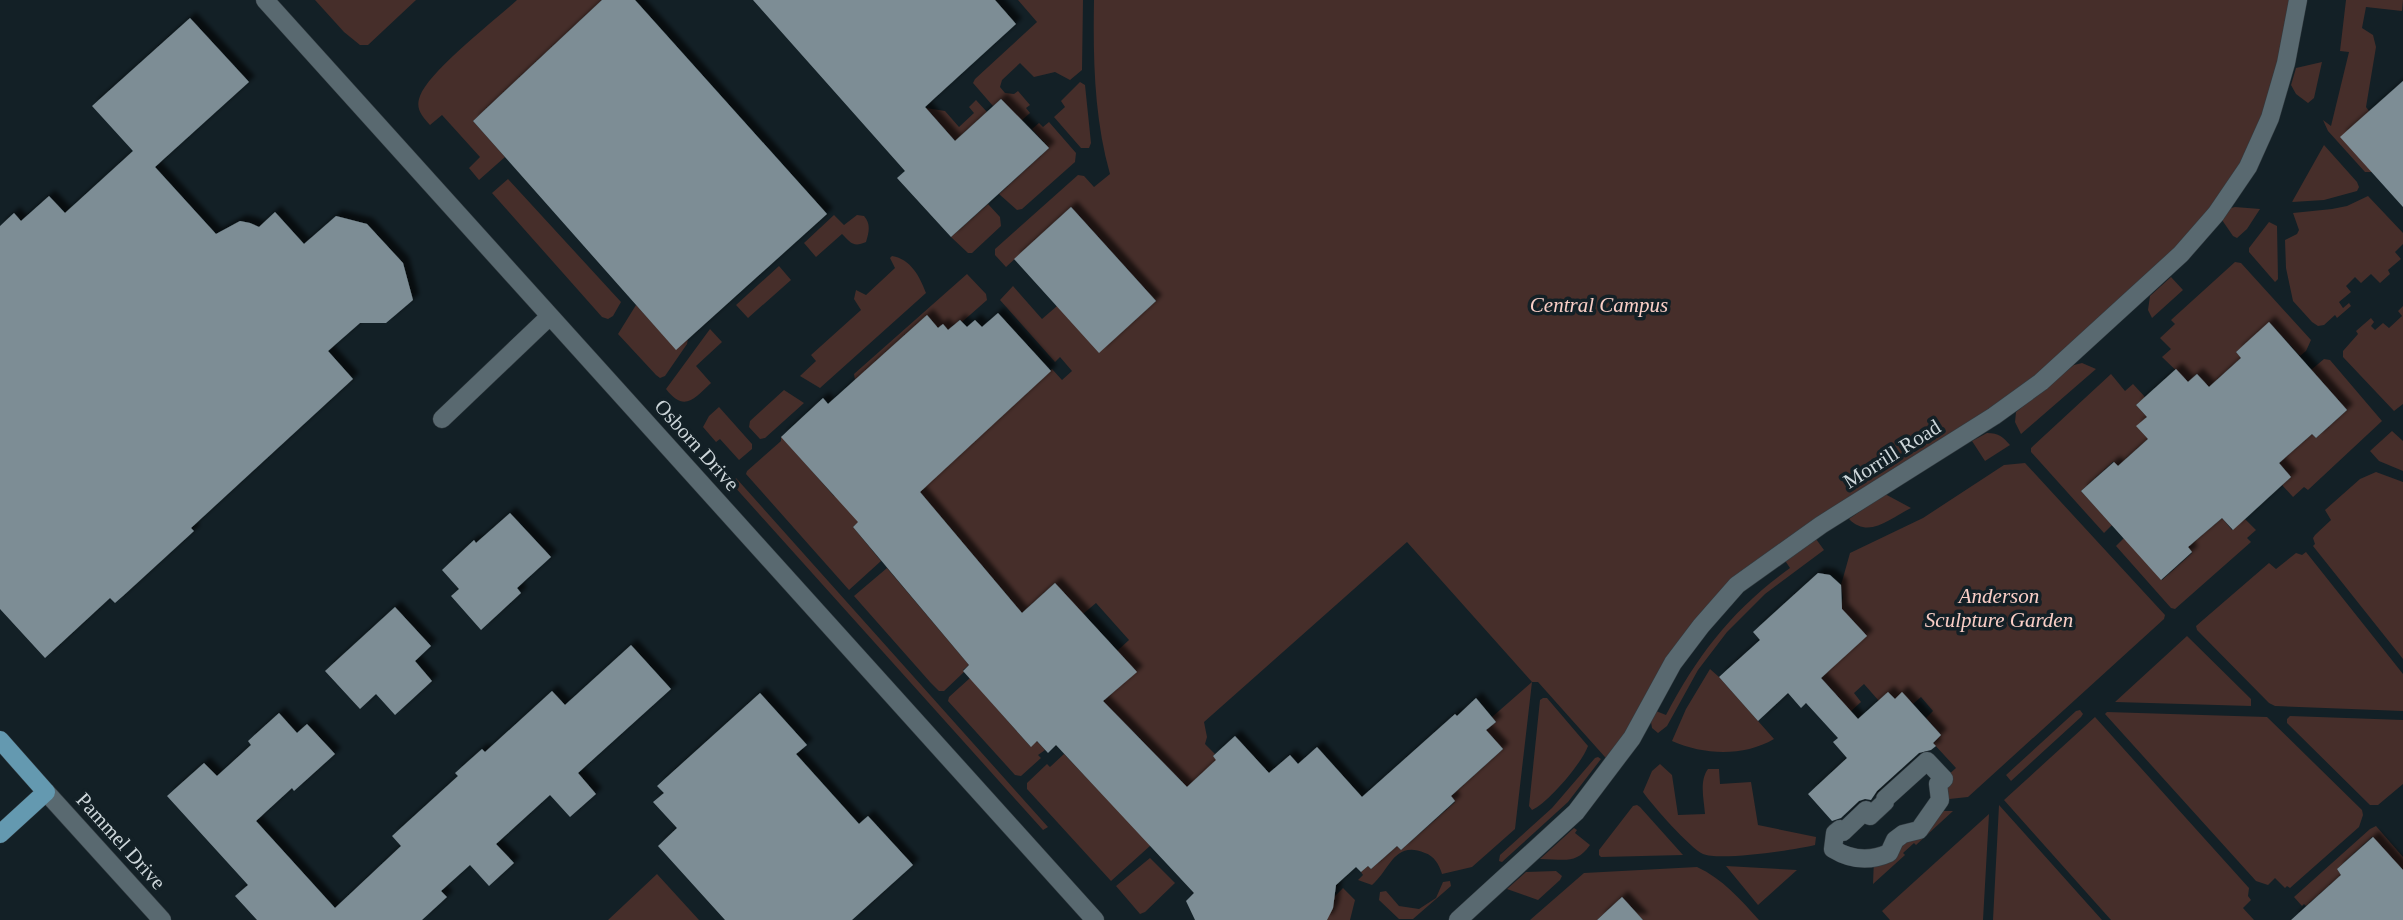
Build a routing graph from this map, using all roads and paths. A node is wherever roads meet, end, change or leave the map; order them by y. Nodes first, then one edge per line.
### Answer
1 (265, 0) edge
2 (2298, 0) edge
3 (550, 316) junction
4 (442, 419) dead end
5 (0, 740) edge
6 (46, 792) junction
7 (1910, 831) joint
8 (0, 834) edge
9 (162, 920) edge
10 (1095, 920) edge
11 (1458, 920) edge

1 - 3 street, Osborn Drive
2 - 11 street, Morrill Road
3 - 4 street
3 - 10 street, Osborn Drive
5 - 6 main road
6 - 8 main road
6 - 9 street, Pammel Drive
7 - 7 street

